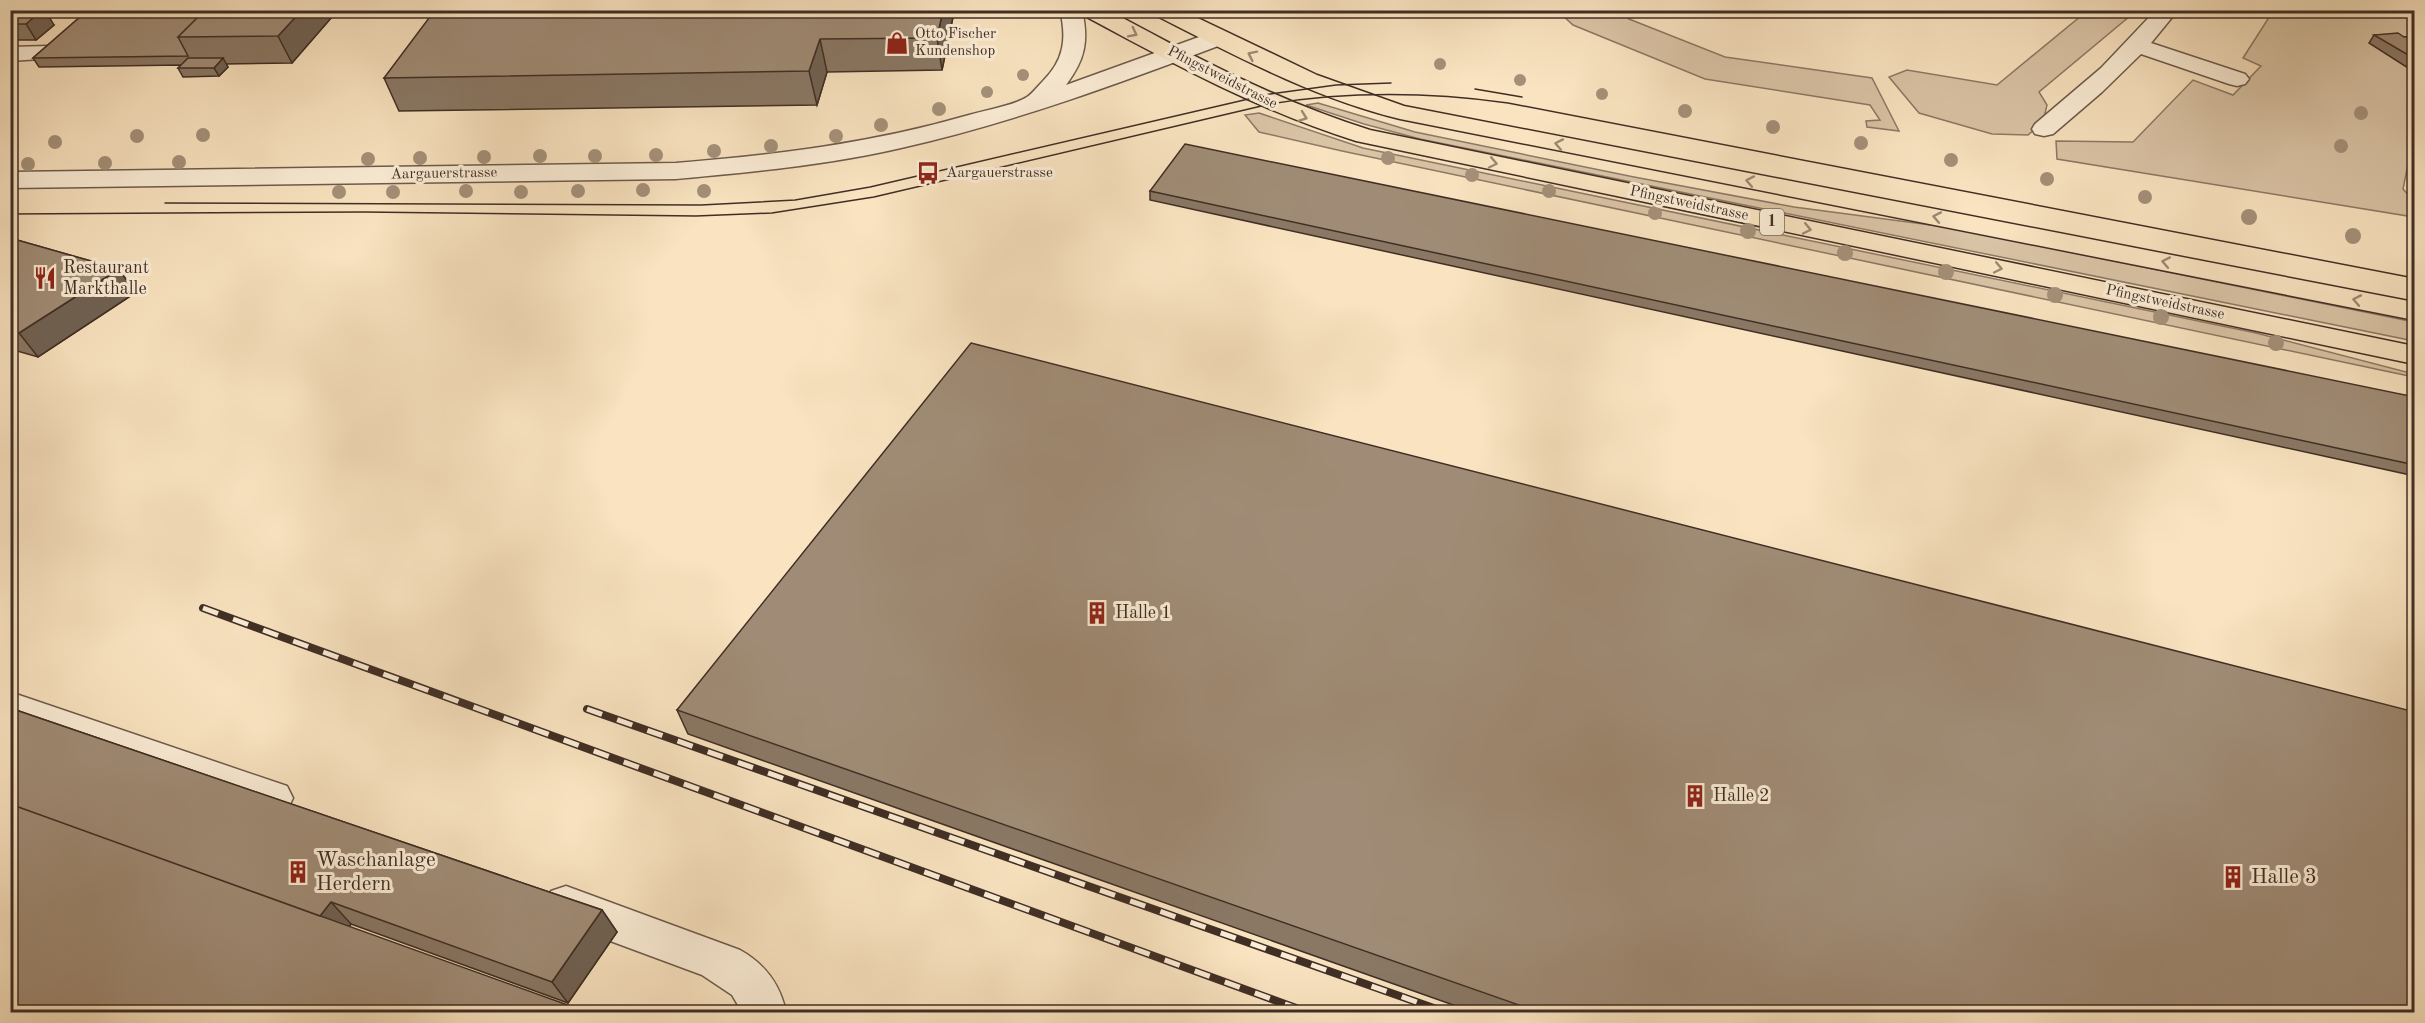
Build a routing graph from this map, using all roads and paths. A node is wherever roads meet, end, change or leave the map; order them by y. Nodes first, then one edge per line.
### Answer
1 (1071, 10) edge
2 (1091, 10) edge
3 (1163, 10) edge
4 (1208, 10) edge
5 (2168, 10) edge
6 (1218, 38) junction
7 (2139, 46) junction
8 (48, 53) edge
9 (10, 54) edge
10 (1176, 54) junction
11 (2237, 79) dead end
12 (1033, 103) junction
13 (2044, 129) dead end
14 (10, 180) edge
15 (2415, 312) edge
16 (2415, 355) edge
17 (10, 707) edge
18 (307, 809) edge
19 (528, 891) edge
20 (764, 1012) edge

1 - 12 street
2 -> 10 main road, Pfingstweidstrasse / 1
3 - 6 main road, 1
4 - 6 main road
5 - 7 street
6 - 10 street, Aargauerstrasse
15 -> 6 main road, Pfingstweidstrasse / 1
7 - 11 street
7 - 13 street
8 - 9 street
10 - 12 street, Aargauerstrasse
10 -> 16 main road, Pfingstweidstrasse / 1
12 - 14 street, Aargauerstrasse
17 - 18 street
19 - 20 street

